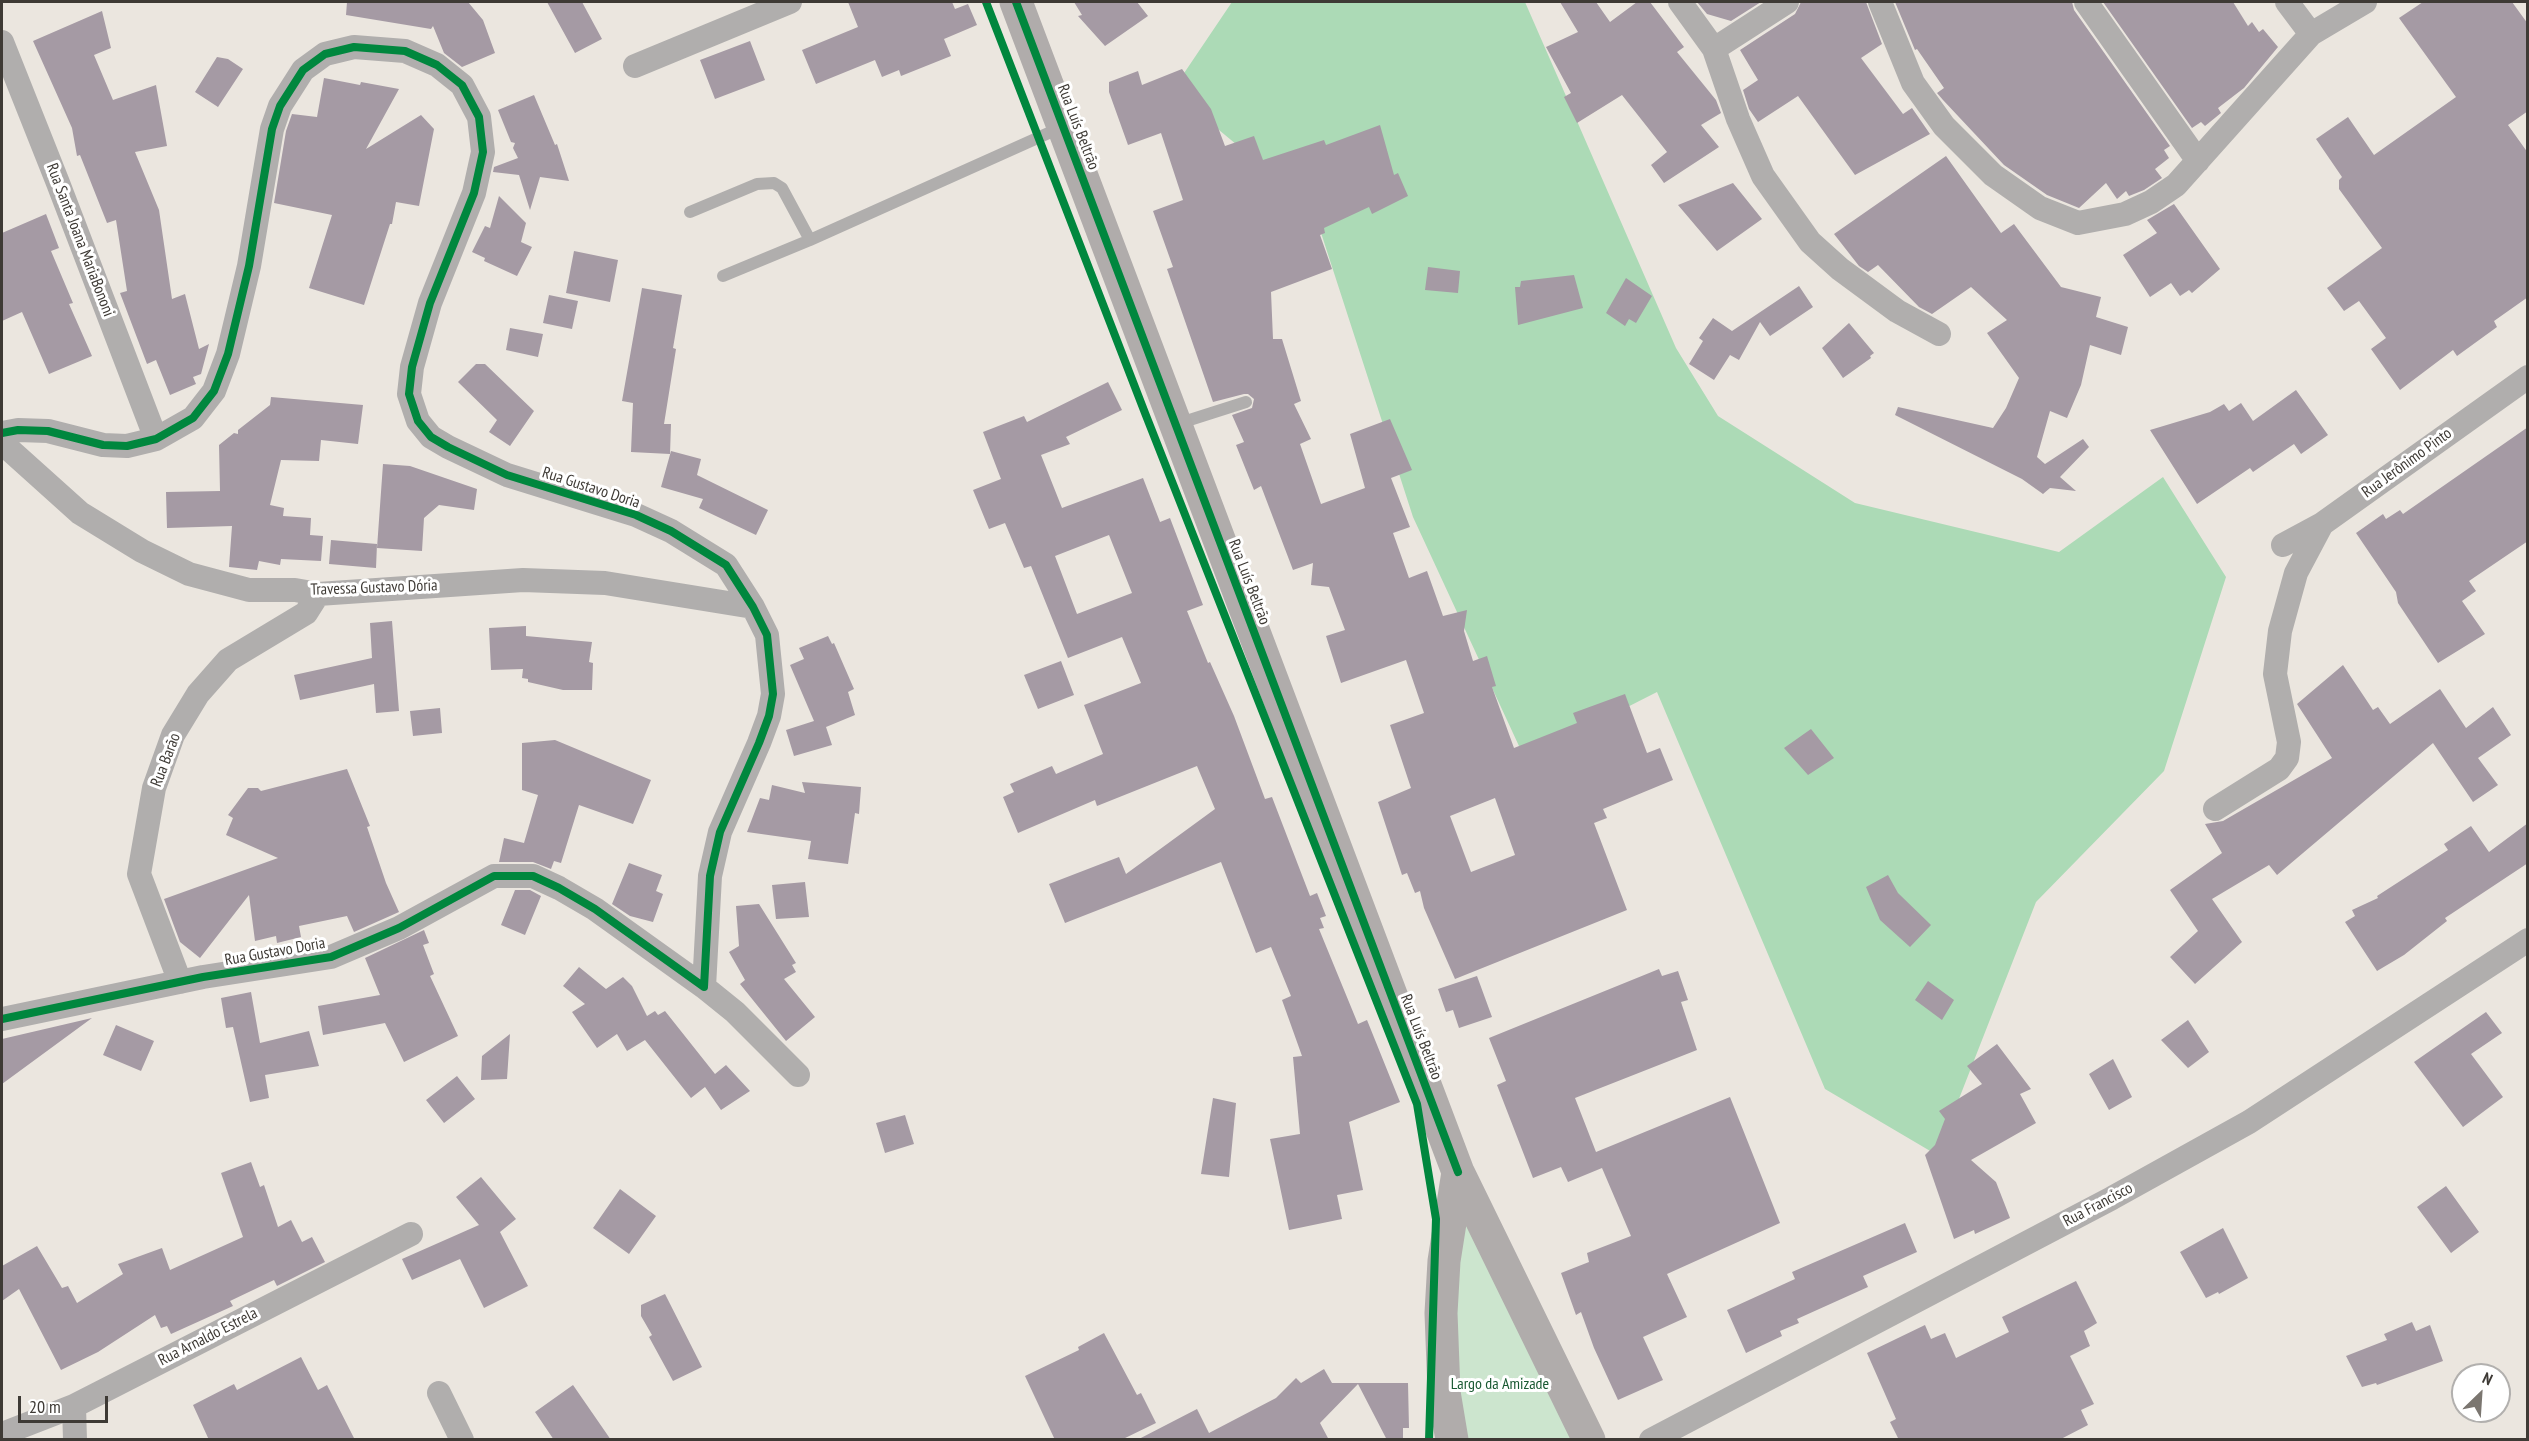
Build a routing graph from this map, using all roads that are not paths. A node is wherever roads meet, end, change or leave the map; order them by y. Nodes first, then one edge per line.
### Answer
1 (790, 2) edge
2 (1017, 2) edge
3 (1680, 2) edge
4 (1787, 2) edge
5 (1880, 2) edge
6 (2086, 2) edge
7 (2287, 2) edge
8 (2365, 2) edge
9 (2311, 34) junction
10 (2, 42) edge
11 (1714, 49) junction
12 (635, 66) dead end
13 (1063, 126) junction
14 (2198, 161) junction
15 (690, 212) dead end
16 (810, 240) junction
17 (723, 276) dead end
18 (1939, 334) dead end
19 (2528, 376) edge
20 (1246, 402) dead end
21 (1176, 425) junction
22 (2, 433) edge
23 (156, 439) junction
24 (2, 444) edge
25 (2322, 524) junction
26 (2283, 545) dead end
27 (318, 594) junction
28 (753, 607) junction
29 (2215, 809) dead end
30 (2528, 940) edge
31 (180, 982) junction
32 (704, 987) junction
33 (2, 1019) edge
34 (798, 1075) dead end
35 (1458, 1172) junction
36 (1448, 1230) junction
37 (1487, 1232) junction
38 (411, 1234) dead end
39 (439, 1393) dead end
40 (74, 1406) junction
41 (2, 1434) edge
42 (75, 1440) edge
43 (462, 1440) edge
44 (1452, 1440) edge
45 (1589, 1440) edge
46 (1652, 1440) edge

1 - 12 street
2 - 13 main road, Rua Luís Beltrão
3 - 11 street
4 - 11 street
5 - 14 street
6 - 14 street
7 - 9 street
8 - 9 street
9 - 14 street
10 - 23 street, Rua Santa Joana MariaBononi
11 - 18 street
13 - 16 lane
13 - 21 main road, Rua Luís Beltrão
15 - 16 lane
16 - 17 lane
19 - 25 street, Rua Jerônimo Pinto
20 - 21 lane
21 - 35 main road, Rua Luís Beltrão
22 - 23 street, Rua Gustavo Doria
23 - 28 street, Rua Gustavo Doria
24 - 27 street, Travessa Gustavo Dória
25 - 26 street, Rua Jerônimo Pinto
25 - 29 street
27 - 28 street, Travessa Gustavo Dória
27 - 31 street, Rua Barão
28 - 32 street, Rua Gustavo Doria
30 - 46 street, Rua Francisco
31 - 32 street, Rua Gustavo Doria
31 - 33 street, Rua Gustavo Doria
32 - 34 street
35 - 36 main road
35 - 37 main road, Rua Luís Beltrão
36 - 37 main road
36 - 44 main road
37 - 45 main road, Rua Luís Beltrão
38 - 40 street, Rua Arnaldo Estrela
39 - 43 street
40 - 41 street, Rua Arnaldo Estrela
40 - 42 street

